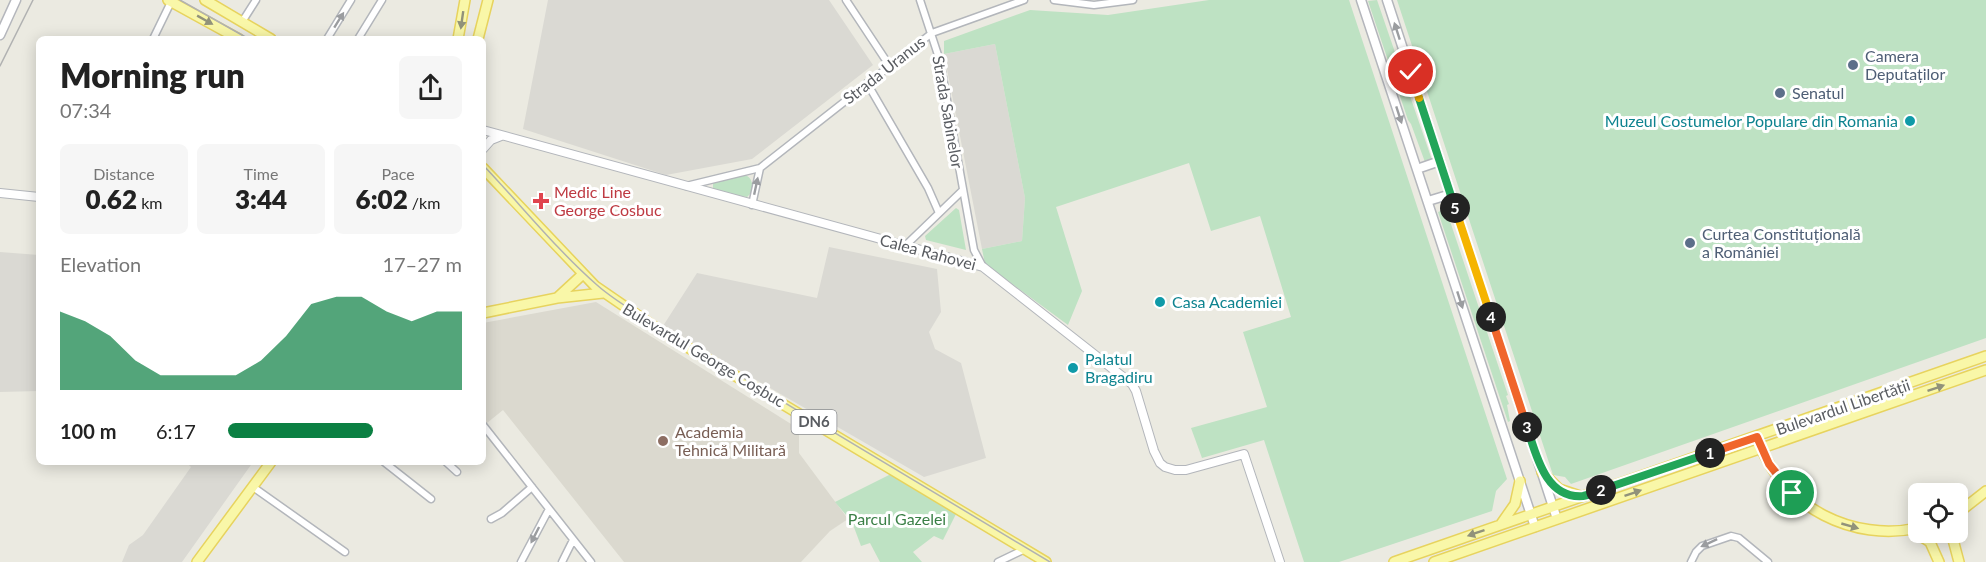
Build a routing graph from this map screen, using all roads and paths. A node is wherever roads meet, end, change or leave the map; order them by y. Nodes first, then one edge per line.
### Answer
1 (256, 0) edge
2 (351, 0) edge
3 (382, 0) edge
4 (465, 0) edge
5 (488, 0) edge
6 (846, 0) edge
7 (920, 0) edge
8 (1024, 0) edge
9 (1054, 0) edge
10 (1133, 0) edge
11 (1361, 0) edge
12 (1387, 0) edge
13 (170, 1) edge
14 (209, 1) edge
15 (17, 2) edge
16 (242, 22) junction
17 (932, 33) junction
18 (0, 34) edge
19 (154, 36) edge
20 (233, 36) edge
21 (266, 36) edge
22 (329, 36) edge
23 (360, 36) edge
24 (459, 36) edge
25 (479, 36) edge
26 (889, 65) junction
27 (867, 83) junction
28 (486, 131) edge
29 (501, 136) junction
30 (486, 146) edge
31 (1440, 161) junction
32 (760, 168) junction
33 (1417, 169) junction
34 (486, 171) edge
35 (685, 186) junction
36 (963, 190) junction
37 (0, 193) edge
38 (1450, 194) junction
39 (36, 197) edge
40 (1428, 201) junction
41 (752, 205) junction
42 (939, 213) junction
43 (905, 246) junction
44 (983, 267) junction
45 (583, 274) junction
46 (603, 293) junction
47 (557, 298) junction
48 (486, 312) edge
49 (1986, 356) edge
50 (1986, 370) edge
51 (486, 429) edge
52 (1757, 437) junction
53 (1762, 449) junction
54 (269, 465) edge
55 (388, 465) edge
56 (449, 465) edge
57 (457, 472) dead end
58 (1542, 472) junction
59 (1520, 481) junction
60 (253, 487) junction
61 (532, 487) junction
62 (1986, 491) edge
63 (1583, 496) junction
64 (431, 499) dead end
65 (1968, 505) edge
66 (1553, 506) junction
67 (549, 509) junction
68 (1531, 514) junction
69 (491, 519) dead end
70 (1557, 519) junction
71 (1501, 524) junction
72 (1535, 527) junction
73 (1908, 530) edge
74 (573, 540) junction
75 (1930, 543) edge
76 (1954, 543) edge
77 (1025, 549) junction
78 (345, 552) dead end
79 (198, 562) edge
80 (521, 562) edge
81 (562, 562) edge
82 (591, 562) edge
83 (999, 562) edge
84 (1046, 562) edge
85 (1280, 562) edge
86 (1394, 562) edge
87 (1434, 562) edge
88 (1691, 562) edge
89 (1767, 562) edge
90 (1939, 562) edge
91 (1959, 562) edge

1 - 16 street
22 -> 2 street
3 - 23 street
4 -> 24 main road
5 - 25 main road
6 - 26 street
7 - 17 street, Strada Sabinelor
8 - 17 street, Strada Uranus
9 - 10 street
11 -> 33 main road
31 -> 12 main road
13 - 19 street
13 -> 20 main road
14 - 16 main road
15 - 18 main road
16 - 21 main road
17 - 26 street, Strada Uranus
17 - 36 street, Strada Sabinelor
26 - 27 street, Strada Uranus
27 - 32 street, Strada Uranus
27 - 42 street
28 - 29 street, Calea Rahovei
29 - 30 street
29 - 35 street, Calea Rahovei
31 - 33 main road
31 - 38 main road
32 - 35 street, Strada Uranus
41 -> 32 street
33 - 40 main road
34 - 45 main road, Bulevardul George Coșbuc / DN6
35 - 41 street, Calea Rahovei
36 - 42 street, Strada Sabinelor
36 - 44 street, Strada Sabinelor
37 - 39 street
38 - 40 main road
38 - 58 main road
40 -> 59 main road
41 - 43 street, Calea Rahovei
42 - 43 street, Strada Sabinelor
43 - 44 street, Calea Rahovei
44 - 85 street, Calea Rahovei
45 - 46 main road, Bulevardul George Coșbuc / DN6
45 - 47 main road
46 - 47 main road
46 - 77 main road, Bulevardul George Coșbuc / DN6
47 - 48 main road
49 - 52 main road, Bulevardul Libertății
53 -> 50 main road, Bulevardul Libertății
51 - 61 street
52 - 53 main road
52 - 63 main road, Bulevardul Libertății
70 -> 53 main road, Bulevardul Libertății
53 -> 73 main road
54 - 60 main road
55 - 64 street
56 - 57 street
58 - 63 main road
58 - 66 main road
59 - 68 main road
59 - 71 main road
60 - 78 street
60 - 79 main road
61 - 67 street
61 - 69 street
62 - 65 main road
63 - 66 main road, Bulevardul Libertății
66 - 68 main road, Bulevardul Libertății
66 - 70 main road
67 - 74 street
67 -> 80 street
68 - 71 main road, Bulevardul Libertății
68 - 72 main road
70 - 72 main road, Bulevardul Libertății
71 -> 86 main road, Bulevardul Libertății
72 - 87 main road, Bulevardul Libertății
74 - 81 street
74 - 82 street
75 - 90 main road
76 - 91 main road
77 - 83 street
77 - 84 main road, Bulevardul George Coșbuc / DN6
89 -> 88 street

